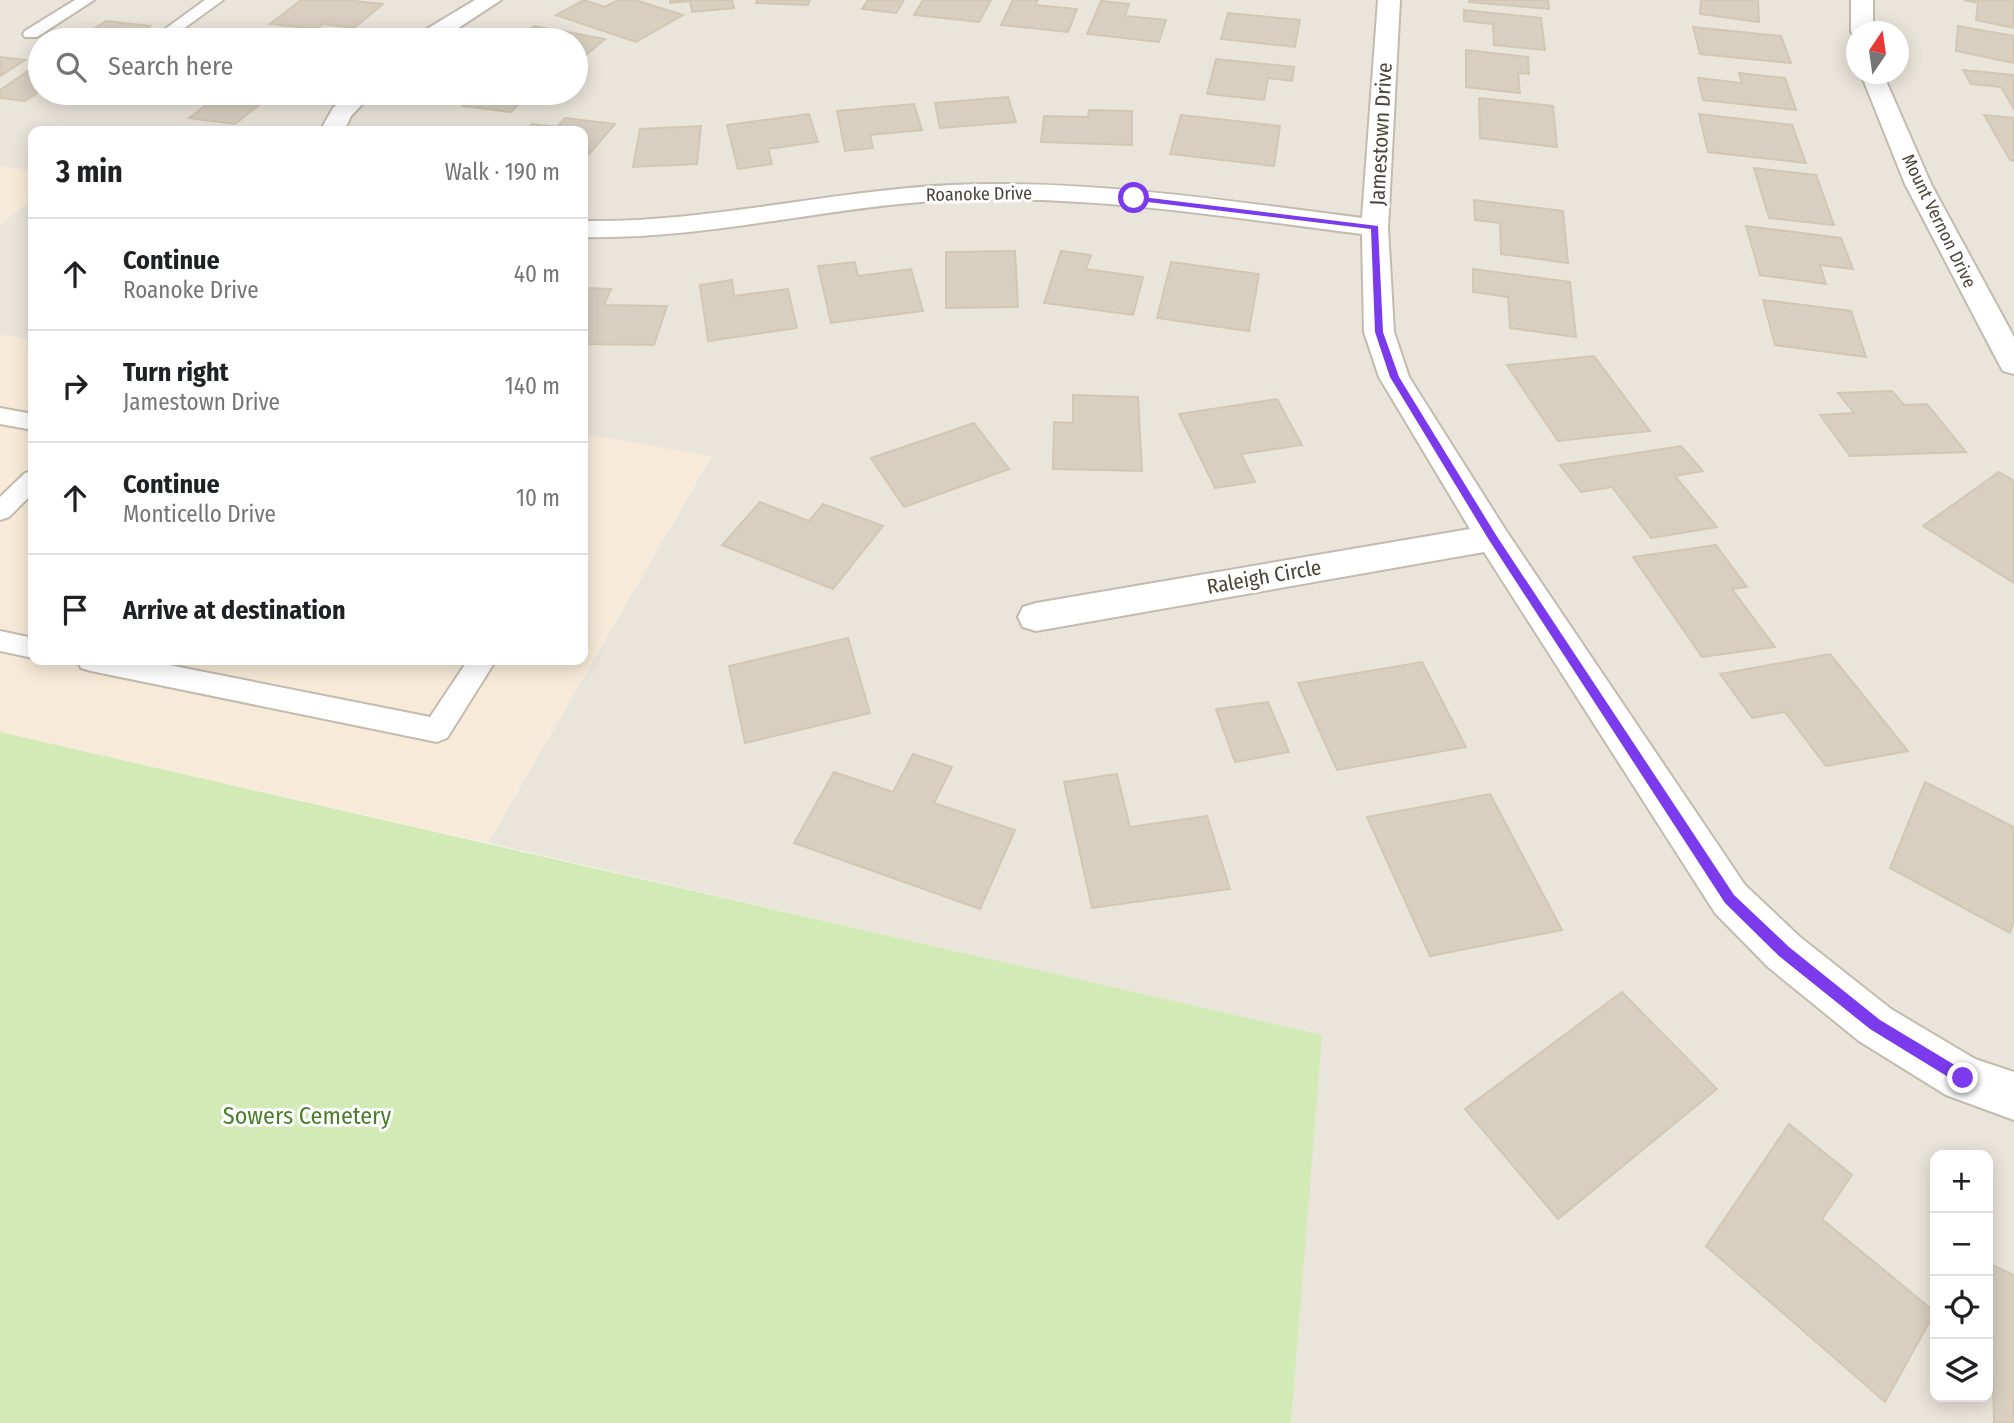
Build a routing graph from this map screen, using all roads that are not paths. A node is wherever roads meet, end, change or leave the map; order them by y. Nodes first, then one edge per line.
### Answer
1 (86, 0) edge
2 (215, 0) edge
3 (490, 0) edge
4 (1389, 0) edge
5 (1862, 0) edge
6 (1862, 21) edge
7 (41, 28) edge
8 (175, 28) edge
9 (444, 28) edge
10 (1876, 84) edge
11 (349, 105) edge
12 (334, 126) edge
13 (1375, 228) junction
14 (588, 229) edge
15 (2014, 364) edge
16 (0, 416) edge
17 (28, 421) edge
18 (28, 484) edge
19 (0, 511) edge
20 (1493, 538) junction
21 (1036, 617) dead end
22 (0, 641) edge
23 (28, 647) edge
24 (116, 665) edge
25 (479, 665) edge
26 (2014, 1096) edge

1 - 7 lane
2 - 8 lane
3 - 9 street
4 - 13 street, Jamestown Drive
5 - 6 street
10 - 15 street, Mount Vernon Drive
11 - 12 street
13 - 14 street, Roanoke Drive
13 - 20 street, Jamestown Drive
16 - 17 lane
18 - 19 lane
20 - 21 street, Raleigh Circle
20 - 26 street, Jamestown Drive
22 - 23 lane
24 - 25 lane

